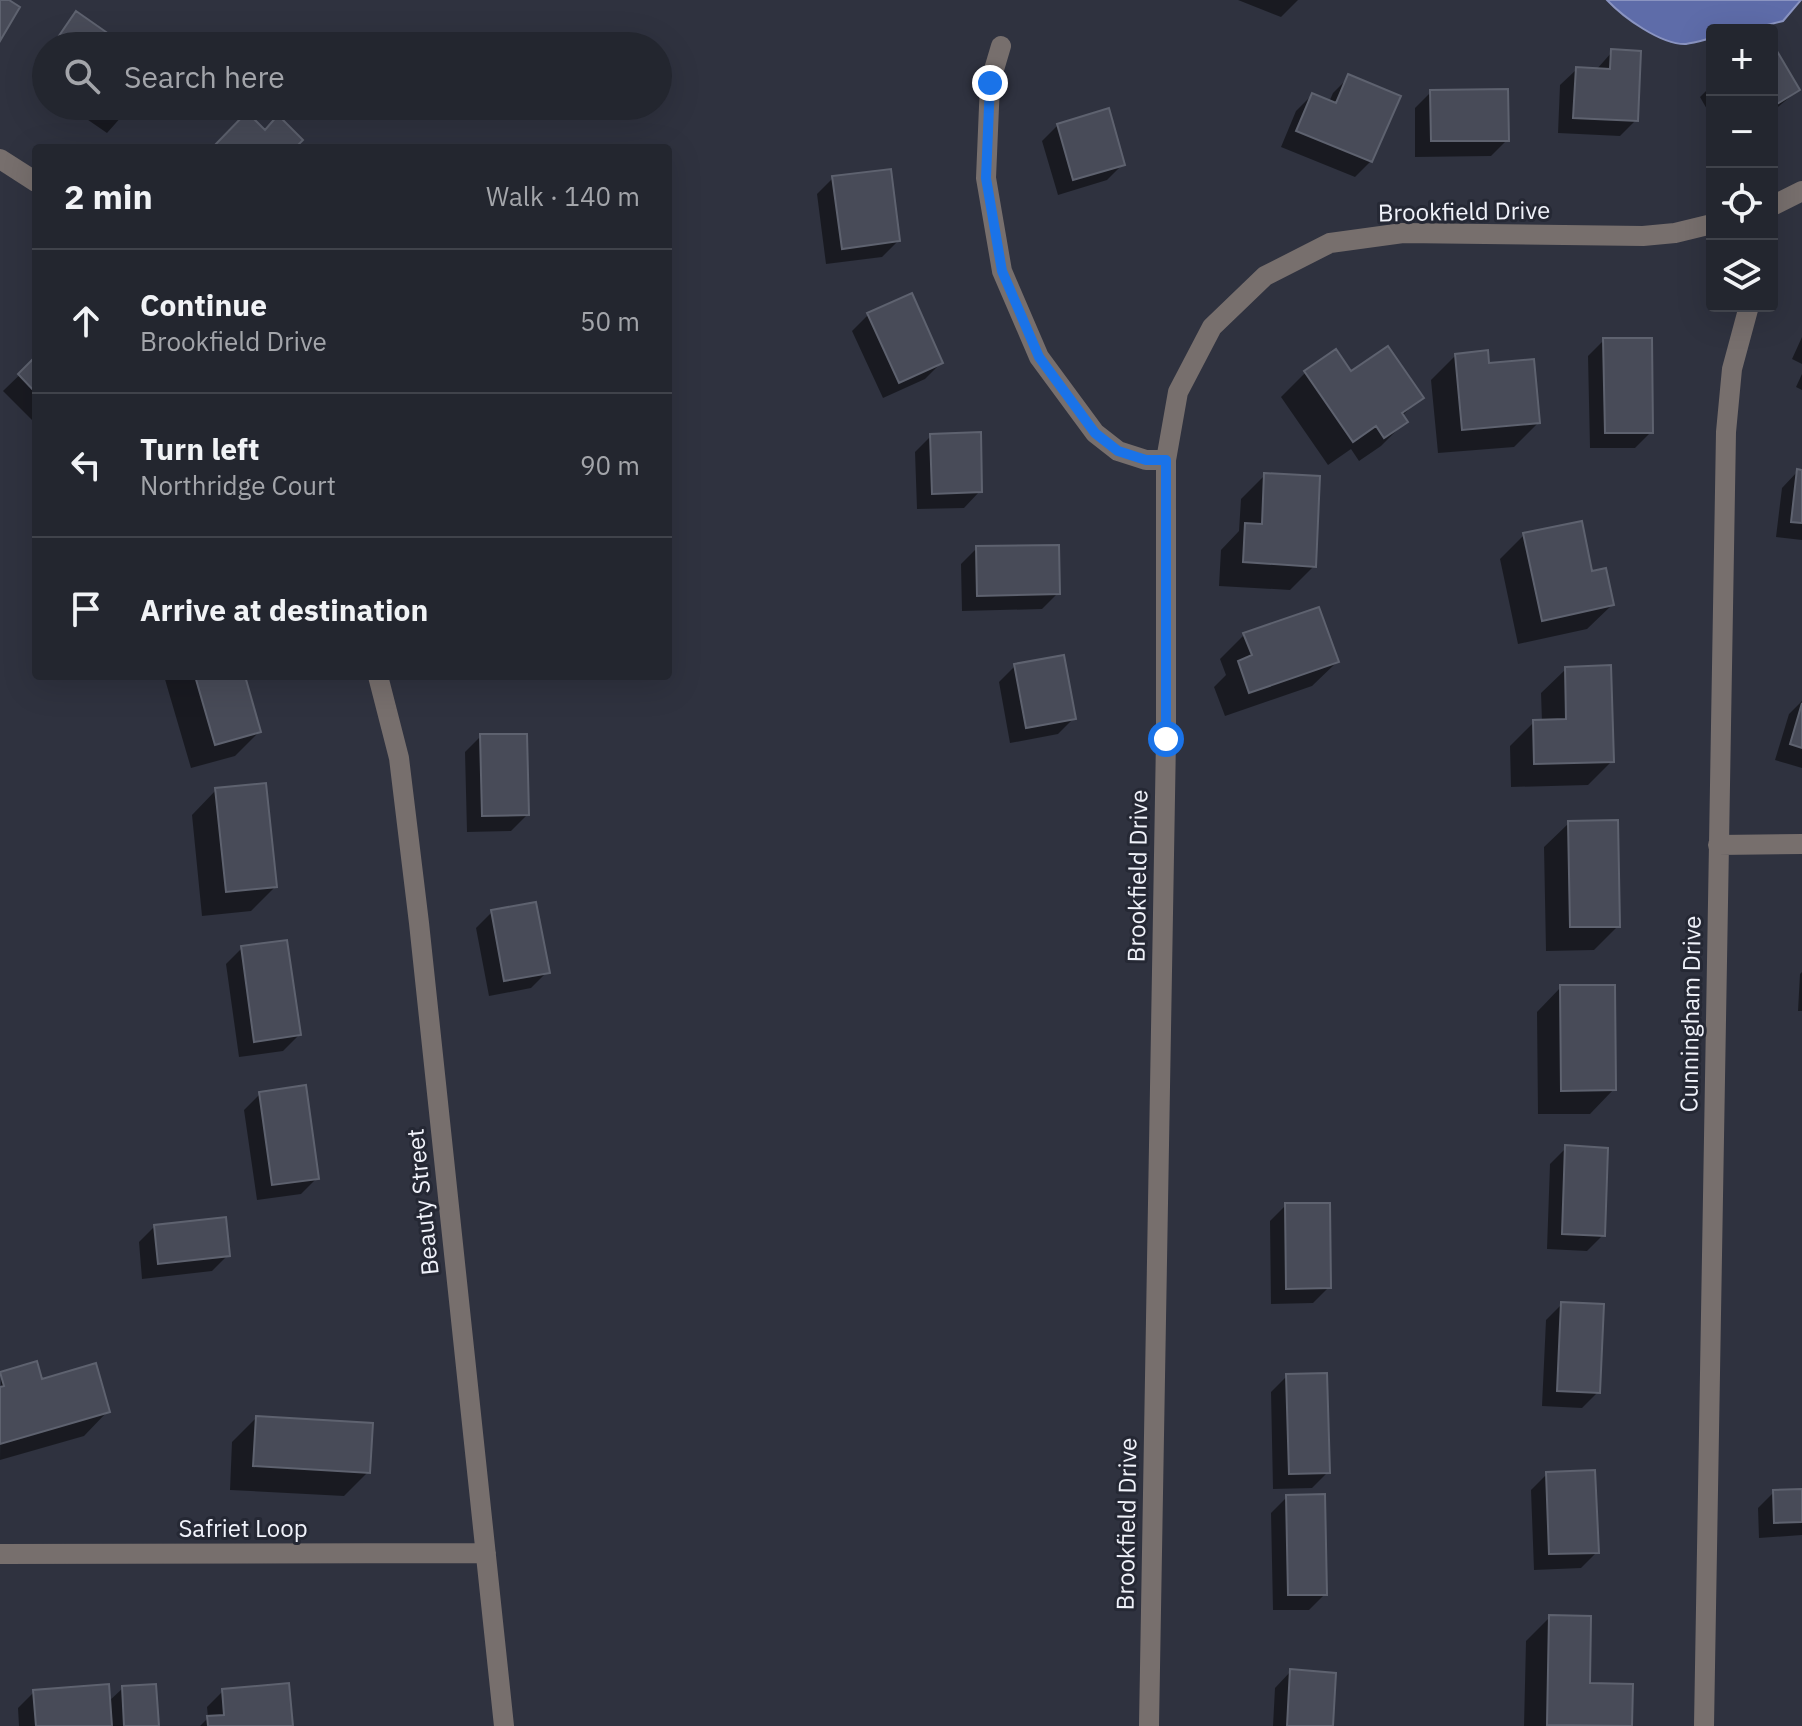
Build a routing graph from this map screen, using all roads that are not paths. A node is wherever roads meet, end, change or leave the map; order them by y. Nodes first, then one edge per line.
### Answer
1 (1001, 46) dead end
2 (0, 159) edge
3 (32, 179) edge
4 (1802, 191) edge
5 (1778, 203) edge
6 (1706, 225) edge
7 (1747, 312) edge
8 (1166, 460) junction
9 (379, 680) edge
10 (1802, 844) edge
11 (1718, 845) junction
12 (486, 1553) junction
13 (0, 1554) edge
14 (504, 1726) edge
15 (1149, 1726) edge
16 (1704, 1726) edge

1 - 8 street
2 - 3 street
4 - 5 street
6 - 8 street, Brookfield Drive
7 - 11 street, Cunningham Drive
8 - 15 street, Brookfield Drive
9 - 12 street, Beauty Street
10 - 11 street
11 - 16 street, Cunningham Drive
12 - 13 street, Safriet Loop
12 - 14 street, Beauty Street

